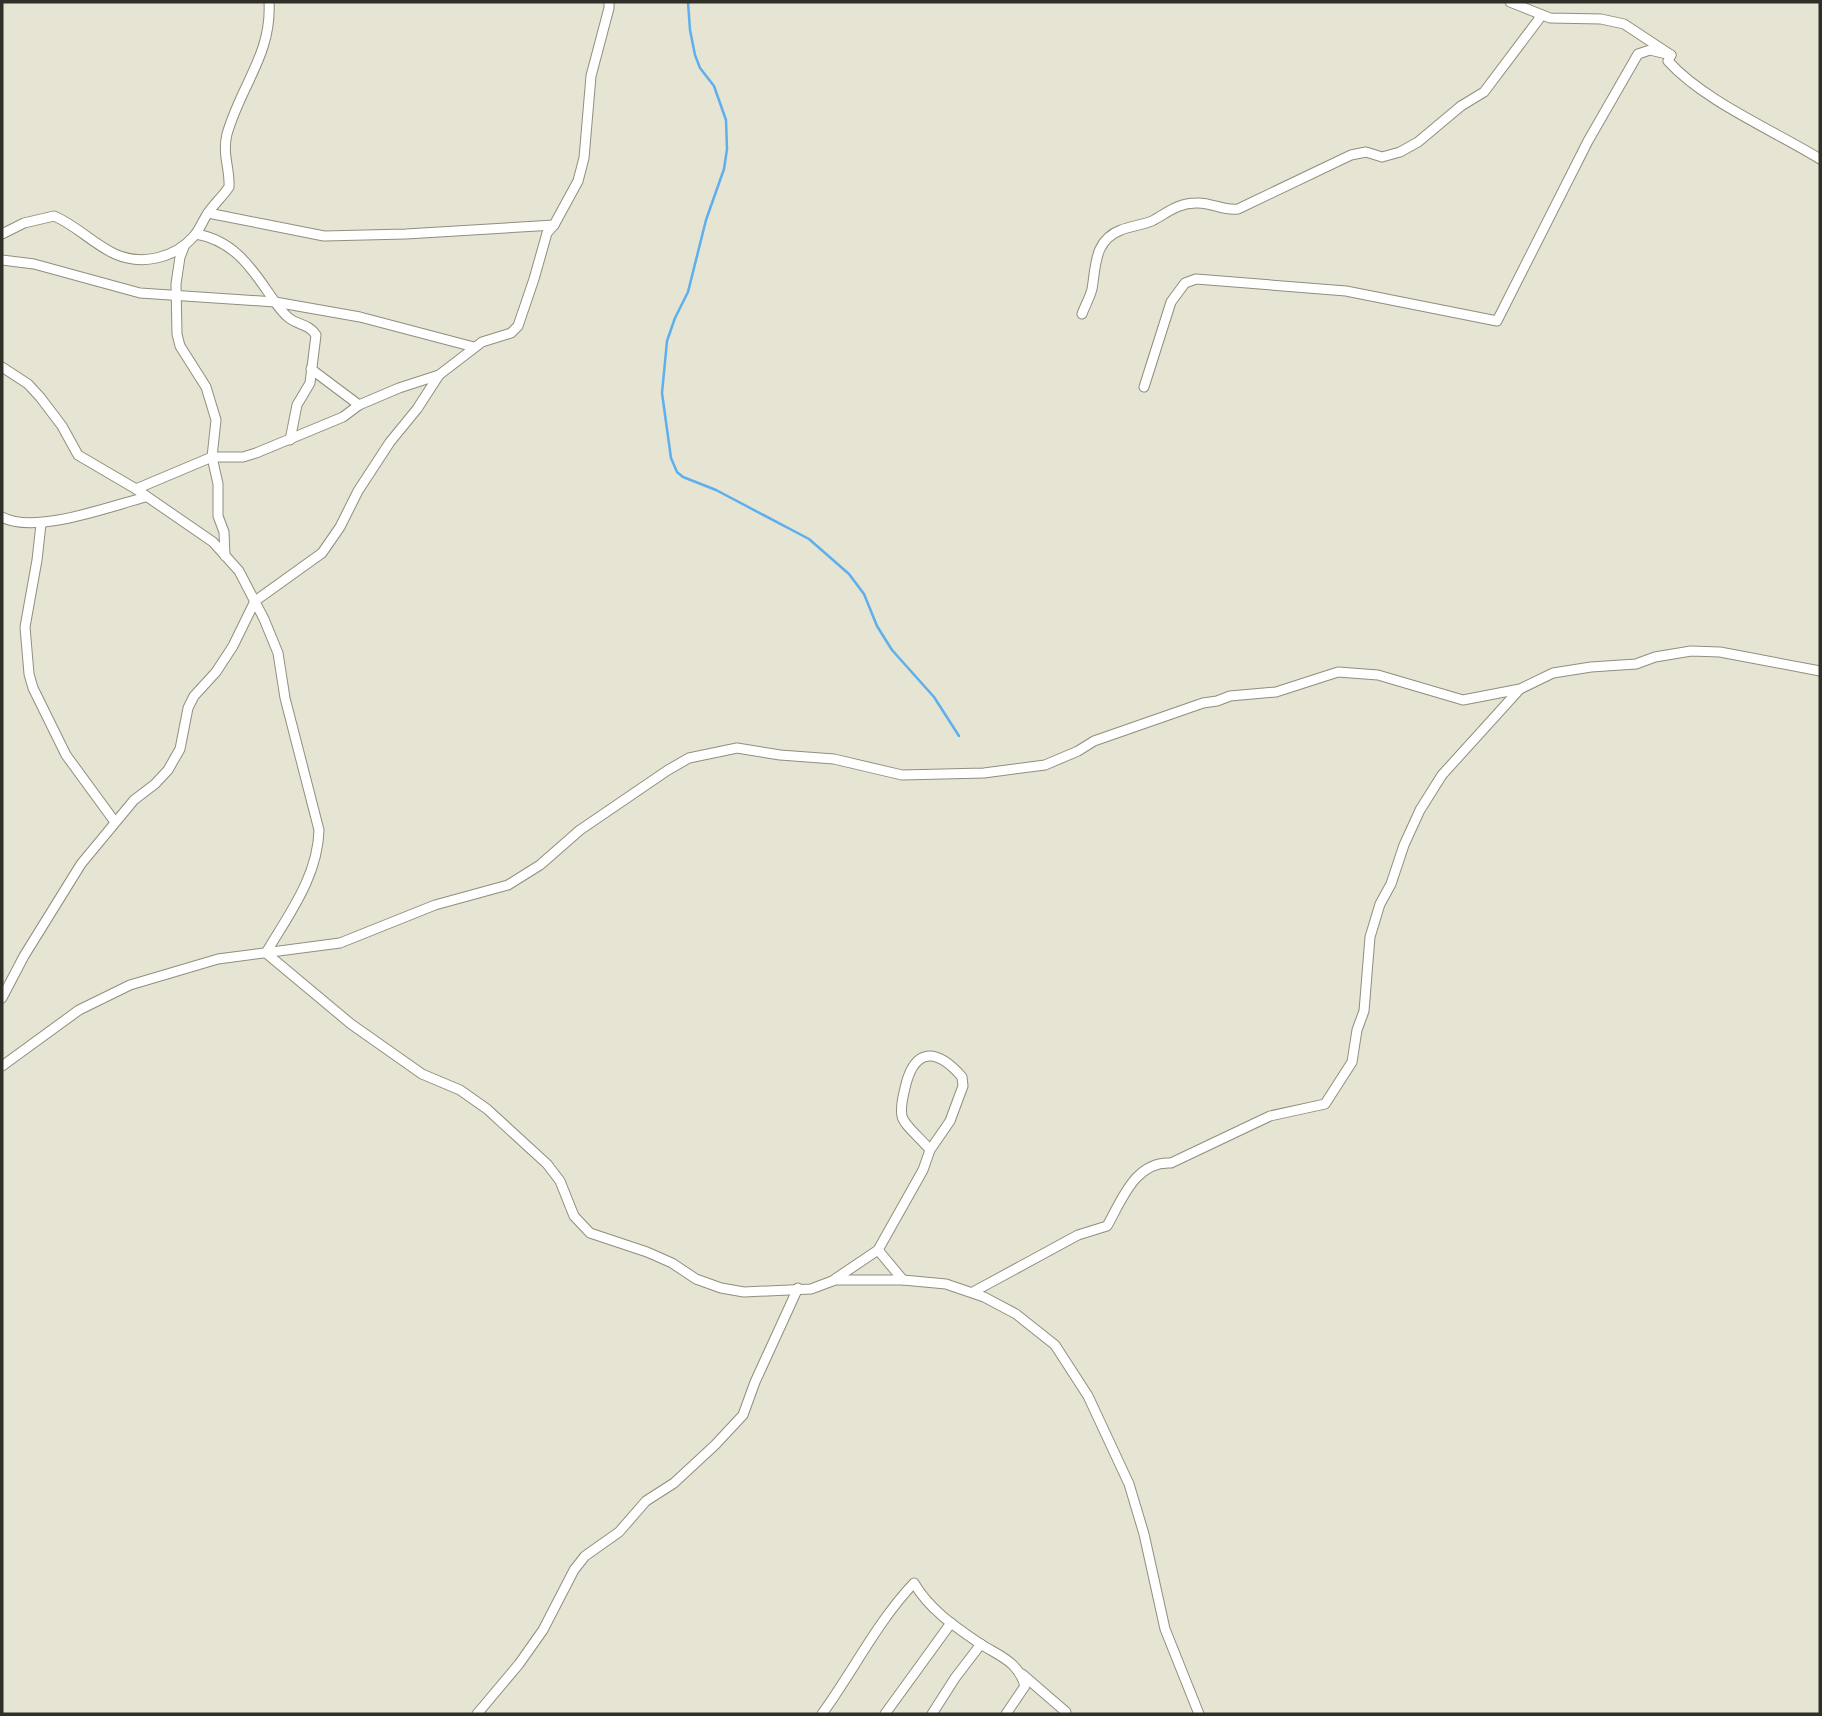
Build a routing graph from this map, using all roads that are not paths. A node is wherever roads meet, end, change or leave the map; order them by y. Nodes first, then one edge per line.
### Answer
1 (270, 2) edge
2 (609, 2) edge
3 (1510, 2) edge
4 (1542, 15) junction
5 (1671, 55) junction
6 (1820, 159) edge
7 (208, 213) junction
8 (554, 225) junction
9 (2, 234) edge
10 (196, 234) junction
11 (185, 244) junction
12 (2, 260) edge
13 (176, 297) junction
14 (275, 302) junction
15 (1082, 314) dead end
16 (474, 347) junction
17 (2, 367) edge
18 (312, 369) junction
19 (439, 375) junction
20 (1144, 387) dead end
21 (359, 405) junction
22 (290, 440) junction
23 (212, 457) junction
24 (136, 489) junction
25 (146, 497) junction
26 (2, 517) edge
27 (41, 524) junction
28 (225, 558) junction
29 (255, 601) junction
30 (1820, 671) edge
31 (1520, 689) junction
32 (116, 822) junction
33 (266, 953) junction
34 (2, 998) edge
35 (2, 1066) edge
36 (930, 1150) junction
37 (878, 1250) junction
38 (835, 1280) junction
39 (903, 1280) junction
40 (798, 1289) junction
41 (973, 1293) junction
42 (951, 1623) junction
43 (981, 1644) junction
44 (1021, 1673) junction
45 (477, 1714) edge
46 (822, 1714) edge
47 (885, 1714) edge
48 (932, 1714) edge
49 (1006, 1714) edge
50 (1064, 1714) edge
51 (1199, 1714) edge

1 - 7 street
2 - 8 street
3 - 4 street
4 - 5 street
4 - 15 street
5 - 6 street
5 - 20 street
7 - 8 street
7 - 10 street
8 - 16 street
9 - 11 street
10 - 11 street
10 - 14 street
11 - 13 street
12 - 13 street
13 - 14 street
13 - 23 street
14 - 16 street
14 - 18 street
16 - 19 street
17 - 24 street
18 - 21 street
18 - 22 street
19 - 21 street
19 - 29 street
21 - 22 street
22 - 23 street
23 - 24 street
23 - 28 street
24 - 25 street
25 - 27 street
25 - 28 street
26 - 27 street
27 - 32 street
28 - 29 street
29 - 32 street
29 - 33 street
30 - 31 street
31 - 33 street
31 - 41 street
32 - 34 street
33 - 35 street
33 - 40 street
36 - 36 street
36 - 37 street
37 - 38 street
37 - 39 street
38 - 39 street
38 - 40 street
39 - 41 street
40 - 45 street
41 - 51 street
42 - 43 street
42 - 46 street
42 - 47 street
43 - 44 street
43 - 48 street
44 - 49 street
44 - 50 street

